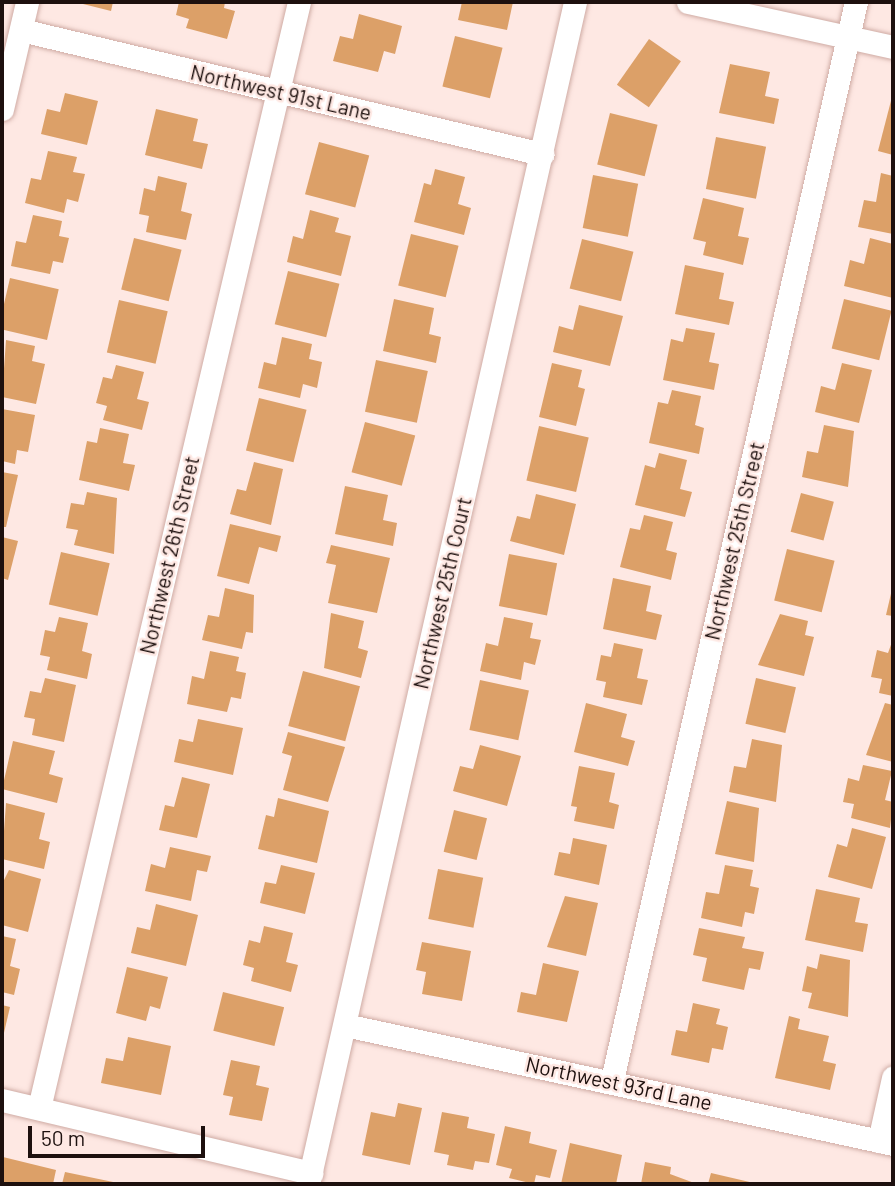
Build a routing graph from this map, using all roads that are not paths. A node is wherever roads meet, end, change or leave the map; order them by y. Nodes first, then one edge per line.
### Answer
1 (27, 2) edge
2 (299, 2) edge
3 (575, 2) edge
4 (688, 2) edge
5 (856, 2) edge
6 (21, 30) junction
7 (848, 37) junction
8 (893, 47) edge
9 (279, 91) junction
10 (2, 109) edge
11 (542, 154) junction
12 (345, 1025) junction
13 (893, 1078) edge
14 (612, 1080) junction
15 (2, 1100) edge
16 (39, 1108) junction
17 (886, 1142) edge
18 (309, 1179) edge

1 - 6 street
2 - 9 street, Northwest 26th Street
3 - 11 street, Northwest 25th Court
4 - 7 street
5 - 7 street, Northwest 25th Street
6 - 9 street, Northwest 91st Lane
6 - 10 street
7 - 8 street
7 - 14 street, Northwest 25th Street
9 - 11 street, Northwest 91st Lane
9 - 16 street, Northwest 26th Street
11 - 12 street, Northwest 25th Court
12 - 14 street, Northwest 93rd Lane
12 - 18 street, Northwest 25th Court
13 - 17 street
14 - 17 street, Northwest 93rd Lane
15 - 16 street
16 - 18 street

